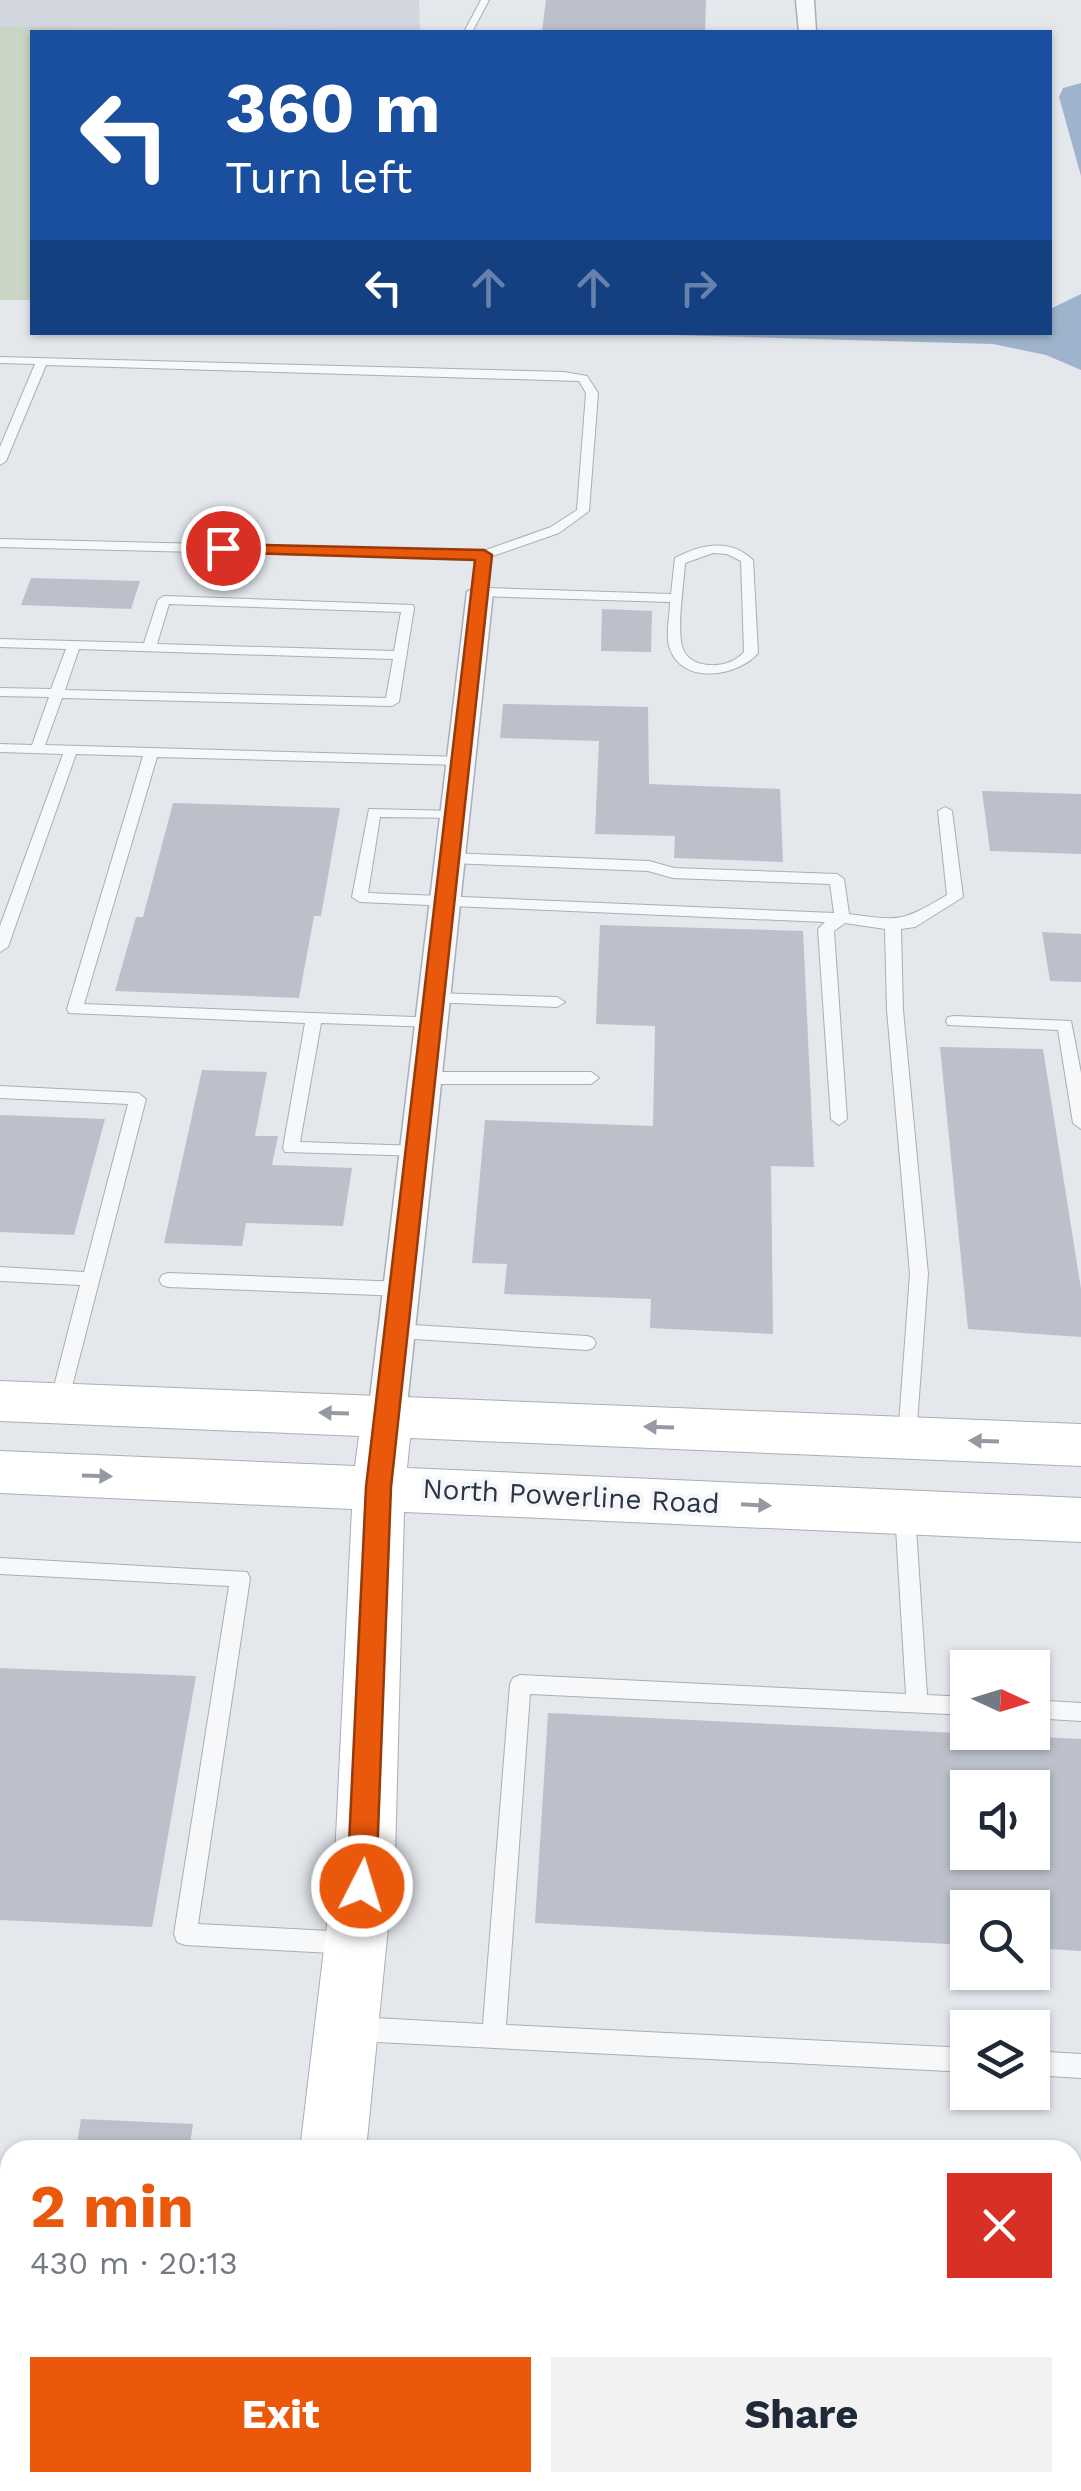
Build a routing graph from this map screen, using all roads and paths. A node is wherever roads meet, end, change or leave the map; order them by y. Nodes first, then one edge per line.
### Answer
1 (485, 0) edge
2 (805, 0) edge
3 (469, 30) edge
4 (808, 30) edge
5 (0, 360) edge
6 (42, 362) junction
7 (0, 461) edge
8 (0, 543) edge
9 (484, 555) junction
10 (480, 592) junction
11 (677, 598) junction
12 (0, 644) edge
13 (74, 645) junction
14 (149, 648) junction
15 (400, 655) junction
16 (0, 692) edge
17 (57, 694) junction
18 (0, 748) edge
19 (38, 749) junction
20 (71, 750) junction
21 (151, 752) junction
22 (461, 761) junction
23 (945, 811) dead end
24 (455, 815) junction
25 (451, 858) junction
26 (446, 900) junction
27 (842, 918) junction
28 (893, 925) junction
29 (0, 947) edge
30 (557, 1002) dead end
31 (434, 1010) junction
32 (314, 1018) junction
33 (954, 1021) dead end
34 (427, 1078) junction
35 (591, 1078) dead end
36 (0, 1092) edge
37 (838, 1119) dead end
38 (1081, 1123) edge
39 (419, 1152) junction
40 (0, 1274) edge
41 (91, 1279) junction
42 (168, 1280) dead end
43 (402, 1288) junction
44 (398, 1332) junction
45 (587, 1343) dead end
46 (0, 1401) edge
47 (59, 1403) junction
48 (387, 1415) junction
49 (907, 1438) junction
50 (1081, 1445) edge
51 (0, 1472) edge
52 (379, 1487) junction
53 (905, 1512) junction
54 (1081, 1520) edge
55 (0, 1566) edge
56 (916, 1704) junction
57 (950, 1705) edge
58 (1050, 1711) edge
59 (1081, 1712) edge
60 (355, 1944) junction
61 (346, 2028) junction
62 (494, 2036) junction
63 (950, 2059) edge
64 (1050, 2064) edge
65 (1081, 2066) edge
66 (334, 2140) edge

1 - 3 lane
2 - 4 street
5 - 6 lane
6 - 7 lane
6 - 9 lane
8 - 9 lane
9 - 10 lane
10 - 11 lane
10 - 22 street
11 - 11 lane
12 - 13 lane
13 - 14 lane
13 - 17 lane
14 - 15 lane
14 - 15 lane
15 - 17 lane
16 - 17 lane
17 - 19 lane
18 - 19 lane
19 - 20 lane
20 - 21 lane
20 - 29 lane
21 - 22 lane
21 - 32 lane
22 - 24 street
23 - 28 lane
24 - 25 street
24 - 26 lane
25 - 26 street
25 - 27 lane
26 - 27 lane
26 - 31 street
27 - 28 lane
27 - 37 lane
28 - 49 lane
30 - 31 lane
31 - 32 lane
31 - 34 street
32 - 39 lane
33 - 38 lane
34 - 35 lane
34 - 39 street
36 - 41 lane
39 - 43 street
40 - 41 lane
41 - 47 lane
42 - 43 lane
43 - 44 street
44 - 45 lane
44 - 48 street
46 - 47 main road
48 -> 47 main road
49 -> 48 main road
48 - 52 main road
50 -> 49 main road
51 -> 52 main road, North Powerline Road
52 -> 53 main road, North Powerline Road
52 - 60 main road
53 - 54 main road, North Powerline Road
53 - 56 lane
55 - 60 lane
56 - 57 lane
56 - 62 lane
58 - 59 lane
60 - 61 main road
61 - 62 lane
61 - 66 main road
62 - 63 lane
64 - 65 lane

